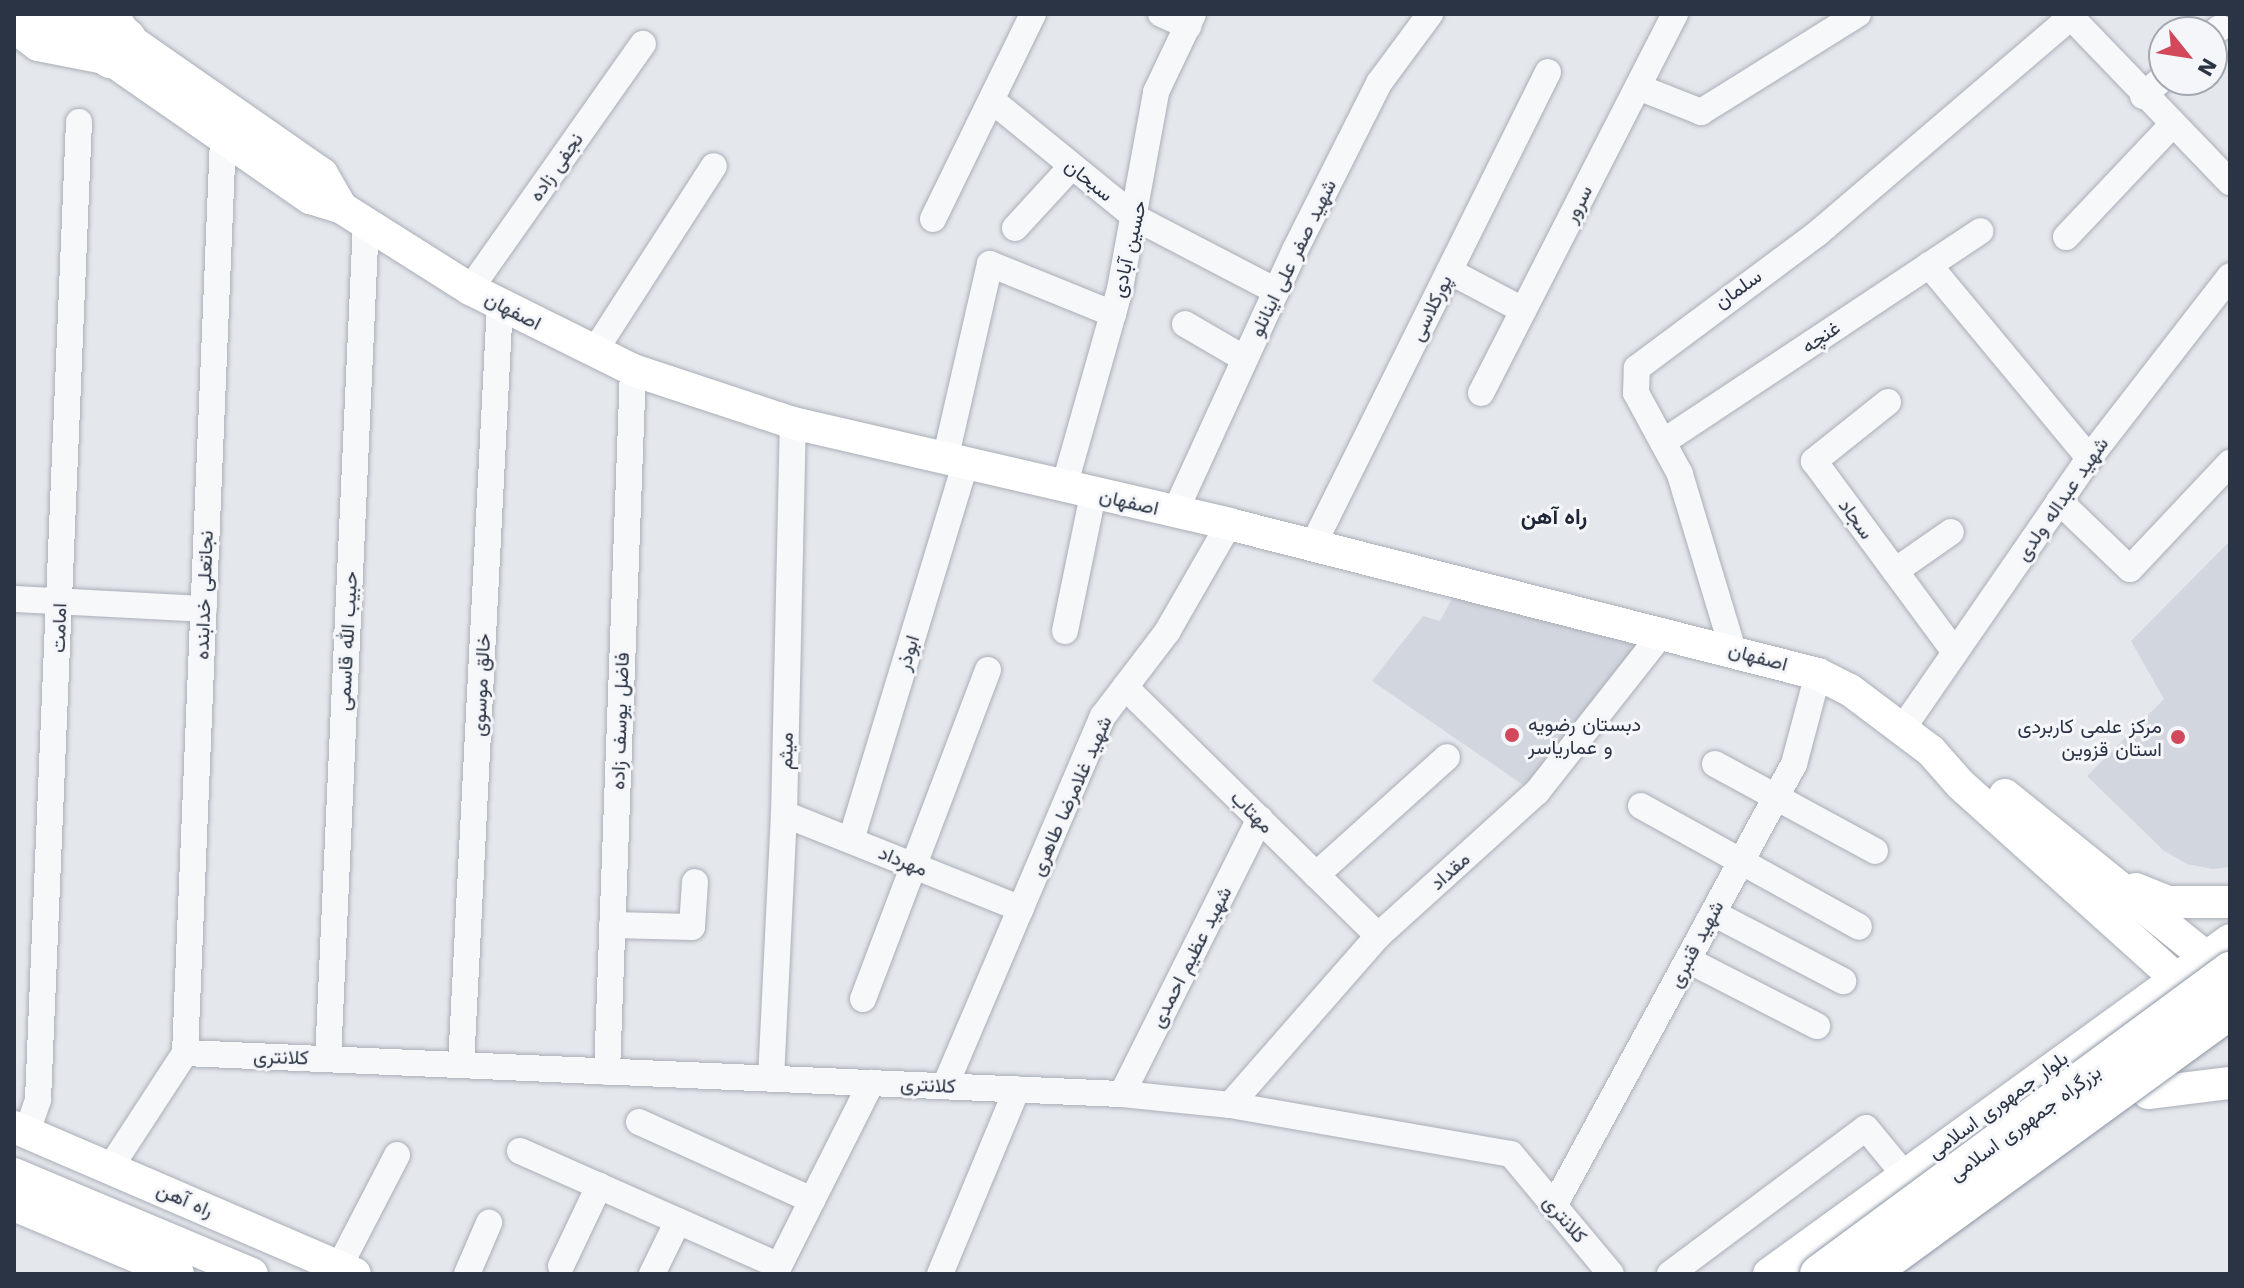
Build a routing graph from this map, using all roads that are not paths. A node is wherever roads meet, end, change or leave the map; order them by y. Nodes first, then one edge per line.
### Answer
1 (42, 14) edge
2 (98, 14) edge
3 (1033, 14) edge
4 (1161, 14) edge
5 (1430, 14) edge
6 (1675, 14) edge
7 (1858, 14) edge
8 (2072, 16) edge
9 (1191, 20) edge
10 (14, 27) edge
11 (117, 37) edge
12 (643, 44) dead end
13 (1548, 72) dead end
14 (1638, 87) junction
15 (2148, 91) edge
16 (2143, 96) junction
17 (994, 102) junction
18 (79, 122) dead end
19 (2171, 126) junction
20 (223, 137) junction
21 (714, 166) dead end
22 (1072, 166) junction
23 (2230, 182) edge
24 (354, 216) junction
25 (1136, 218) junction
26 (933, 219) dead end
27 (1015, 228) dead end
28 (1980, 231) dead end
29 (2066, 237) dead end
30 (1929, 265) junction
31 (1449, 271) junction
32 (2230, 276) edge
33 (470, 289) junction
34 (1276, 291) junction
35 (500, 304) junction
36 (1523, 310) junction
37 (1113, 314) junction
38 (1185, 324) dead end
39 (594, 352) junction
40 (1245, 359) junction
41 (633, 370) junction
42 (1481, 393) dead end
43 (1888, 402) dead end
44 (793, 423) junction
45 (1663, 442) junction
46 (2089, 458) junction
47 (955, 462) junction
48 (2230, 463) edge
49 (1079, 490) junction
50 (2059, 501) junction
51 (1175, 512) junction
52 (1229, 524) junction
53 (1951, 532) dead end
54 (1313, 545) junction
55 (1895, 571) junction
56 (14, 599) edge
57 (60, 601) junction
58 (204, 609) junction
59 (1065, 631) dead end
60 (1663, 632) junction
61 (1733, 650) junction
62 (1955, 652) junction
63 (988, 670) dead end
64 (1818, 674) junction
65 (1125, 687) junction
66 (1903, 728) junction
67 (1931, 751) junction
68 (1447, 757) dead end
69 (1715, 764) dead end
70 (1776, 796) junction
71 (1641, 806) dead end
72 (784, 814) junction
73 (1260, 819) junction
74 (851, 840) junction
75 (1875, 851) dead end
76 (1741, 862) junction
77 (914, 866) junction
78 (1316, 875) junction
79 (2110, 879) junction
80 (695, 882) dead end
81 (2230, 902) edge
82 (1021, 909) junction
83 (1713, 913) junction
84 (612, 925) junction
85 (1859, 927) dead end
86 (1378, 936) junction
87 (1688, 960) junction
88 (2225, 961) edge
89 (2177, 976) junction
90 (1843, 981) dead end
91 (863, 999) dead end
92 (2230, 1010) edge
93 (1817, 1026) dead end
94 (2230, 1031) edge
95 (185, 1053) junction
96 (328, 1059) junction
97 (461, 1065) junction
98 (607, 1072) junction
99 (771, 1079) junction
100 (871, 1083) junction
101 (2230, 1083) edge
102 (945, 1086) junction
103 (1017, 1089) junction
104 (2148, 1093) junction
105 (1122, 1094) junction
106 (1230, 1105) junction
107 (639, 1122) dead end
108 (21, 1130) edge
109 (520, 1151) dead end
110 (397, 1155) dead end
111 (110, 1168) junction
112 (1903, 1173) junction
113 (14, 1174) edge
114 (599, 1186) junction
115 (812, 1200) junction
116 (14, 1205) edge
117 (1554, 1206) junction
118 (678, 1221) junction
119 (489, 1223) dead end
120 (1831, 1225) junction
121 (561, 1266) dead end
122 (777, 1270) edge
123 (347, 1271) edge
124 (167, 1272) edge
125 (252, 1274) edge
126 (467, 1274) edge
127 (652, 1274) edge
128 (940, 1274) edge
129 (1611, 1274) edge
130 (1670, 1274) edge
131 (1769, 1274) edge
132 (1819, 1274) edge
133 (1868, 1274) edge
134 (1882, 1274) edge
135 (1892, 1274) edge

1 - 11 highway, اصفهان
2 - 11 highway, اصفهان
3 - 17 street
4 - 9 street
5 - 34 street, شهید صفر علی اینانلو
6 - 14 street, سرور
7 - 14 street
8 - 16 street
8 - 45 street, سلمان
9 - 25 street, حسین آبادی
10 - 11 main road
11 - 20 main road, اصفهان
11 - 24 main road, اصفهان
12 - 33 street, نجفی زاده
13 - 31 street, پورکلاسی
14 - 36 street, سرور
15 - 16 street
16 - 19 street
17 - 22 street, سبحان
17 - 26 street
18 - 57 street, امامت
19 - 23 street
19 - 29 street
20 - 24 main road, اصفهان
20 - 58 street, نجاتعلی خدابنده
21 - 39 street
22 - 25 street, سبحان
22 - 27 street
24 - 33 main road, اصفهان
24 - 96 street, حبیب الله قاسمی
25 - 34 street, سبحان
25 - 37 street, حسین آبادی
28 - 30 street, غنچه
30 - 45 street, غنچه
30 - 46 street
31 - 36 street
31 - 54 street, پورکلاسی
32 - 46 street, شهید عبداله ولدی
33 - 35 main road, اصفهان
34 - 40 street, شهید صفر علی اینانلو
35 - 39 main road, اصفهان
35 - 97 street, خالق موسوی
36 - 42 street, سرور
37 - 47 street, ابوذر
37 - 49 street, حسین آبادی
38 - 40 street
39 - 41 main road, اصفهان
40 - 51 street, شهید صفر علی اینانلو
41 - 44 main road, اصفهان
41 - 84 street, فاضل یوسف زاده
43 - 55 street, سجاد
44 - 47 main road, اصفهان
44 - 72 street, میثم
45 - 61 street, سلمان
46 - 50 street, شهید عبداله ولدی
47 - 49 main road, اصفهان
47 - 74 street, ابوذر
48 - 50 street
49 - 51 main road, اصفهان
49 - 59 street, حسین آبادی
50 - 62 street, شهید عبداله ولدی
51 - 52 main road, اصفهان
52 - 54 main road, اصفهان
52 - 65 street, شهید غلامرضا طاهری
53 - 55 street
54 - 60 main road, اصفهان
55 - 62 street, سجاد
56 - 57 street
57 - 58 street
57 - 108 street, امامت
58 - 95 street, نجاتعلی خدابنده
60 - 61 main road, اصفهان
60 - 86 street, مقداد
61 - 64 main road, اصفهان
62 - 66 street, شهید عبداله ولدی
63 - 77 street
64 - 66 main road, اصفهان
64 - 70 street, شهید قنبری
65 - 73 street, مهتاب
65 - 82 street, شهید غلامرضا طاهری
66 - 67 main road, اصفهان
67 - 79 main road, اصفهان
67 - 89 main road, اصفهان
68 - 78 street
69 - 70 street
70 - 75 street
70 - 76 street, شهید قنبری
71 - 76 street
72 - 74 street, مهرداد
72 - 99 street, میثم
73 - 78 street, مهتاب
73 - 105 street, شهید عظیم احمدی
74 - 77 street, مهرداد
76 - 83 street, شهید قنبری
76 - 85 street
77 - 82 street, مهرداد
77 - 91 street
78 - 86 street, مهتاب
79 - 81 main road
79 - 88 main road, اصفهان
80 - 84 street
82 - 102 street, شهید غلامرضا طاهری
83 - 87 street, شهید قنبری
83 - 90 street
84 - 98 street, فاضل یوسف زاده
86 - 106 street, مقداد
87 - 93 street
87 - 117 street, شهید قنبری
88 - 89 main road, بلوار جمهوری اسلامی
88 - 132 highway, بزرگراه جمهوری اسلامی, bridge
89 - 94 main road, اصفهان
89 - 112 main road, بلوار جمهوری اسلامی
92 - 133 highway, بزرگراه جمهوری اسلامی, bridge
94 - 104 main road
95 - 96 street, کلانتری
95 - 111 street
96 - 97 street, کلانتری
97 - 98 street, کلانتری
98 - 99 street, کلانتری
99 - 100 street, کلانتری
100 - 102 street, کلانتری
100 - 115 street
101 - 104 main road
102 - 103 street, کلانتری
103 - 105 street, کلانتری
103 - 128 street
104 - 135 main road
105 - 106 street, کلانتری
106 - 117 street, کلانتری
107 - 115 street
108 - 111 main road, راه آهن
109 - 114 street
110 - 123 street
111 - 123 main road, راه آهن
112 - 120 main road, بلوار جمهوری اسلامی
112 - 130 street
113 - 125 main road
114 - 118 street
114 - 121 street
115 - 122 street
116 - 124 main road
117 - 129 street, کلانتری
118 - 122 street
118 - 127 street
119 - 126 street
120 - 131 main road, بلوار جمهوری اسلامی
120 - 134 main road

